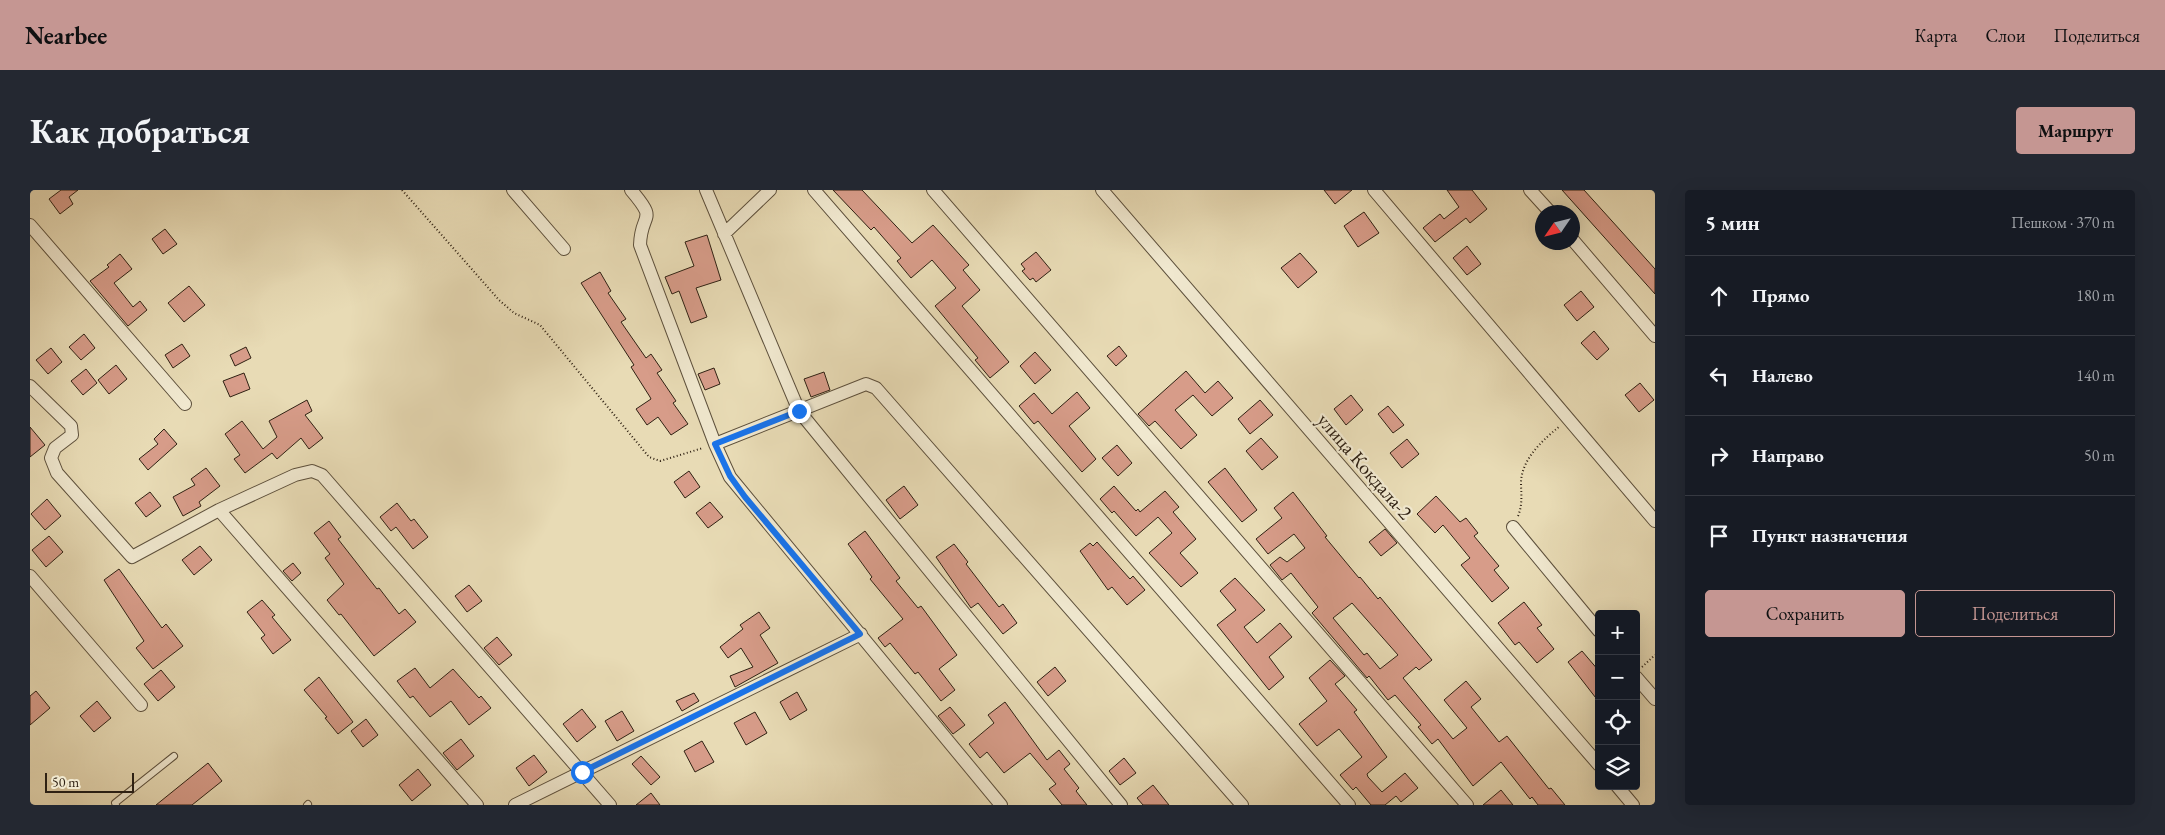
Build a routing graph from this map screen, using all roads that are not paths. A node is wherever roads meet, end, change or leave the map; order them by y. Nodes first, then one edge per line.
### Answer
1 (513, 190) edge
2 (631, 190) edge
3 (706, 190) edge
4 (770, 190) edge
5 (814, 190) edge
6 (933, 190) edge
7 (1102, 190) edge
8 (1374, 190) edge
9 (1530, 190) edge
10 (1544, 205) edge
11 (30, 225) edge
12 (724, 234) junction
13 (1580, 248) edge
14 (564, 249) dead end
15 (1655, 336) edge
16 (30, 386) edge
17 (185, 404) dead end
18 (799, 411) junction
19 (715, 444) junction
20 (219, 510) junction
21 (1655, 520) edge
22 (1513, 527) road end
23 (30, 576) edge
24 (1595, 627) edge
25 (860, 634) junction
26 (1640, 682) edge
27 (1655, 699) edge
28 (141, 705) dead end
29 (174, 756) dead end
30 (1595, 760) edge
31 (582, 772) junction
32 (1620, 790) edge
33 (116, 805) edge
34 (477, 805) edge
35 (515, 805) edge
36 (610, 805) edge
37 (1001, 805) edge
38 (1121, 805) edge
39 (1242, 805) edge
40 (1349, 805) edge
41 (1467, 805) edge
42 (1633, 805) edge

1 - 14 street
2 - 19 street
3 - 12 street
4 - 12 street
5 - 40 street
6 - 41 street
7 - 30 street, улица Кокдала-2
8 - 21 street
9 - 10 street
11 - 17 street
12 - 18 street
13 - 15 street
16 - 20 street
18 - 19 street
18 - 38 street
18 - 39 street
19 - 25 street
20 - 31 street
20 - 34 street
22 - 24 street
23 - 28 street
25 - 31 street
25 - 37 street
26 - 27 street
29 - 33 lane
31 - 35 street
31 - 36 street
32 - 42 street

